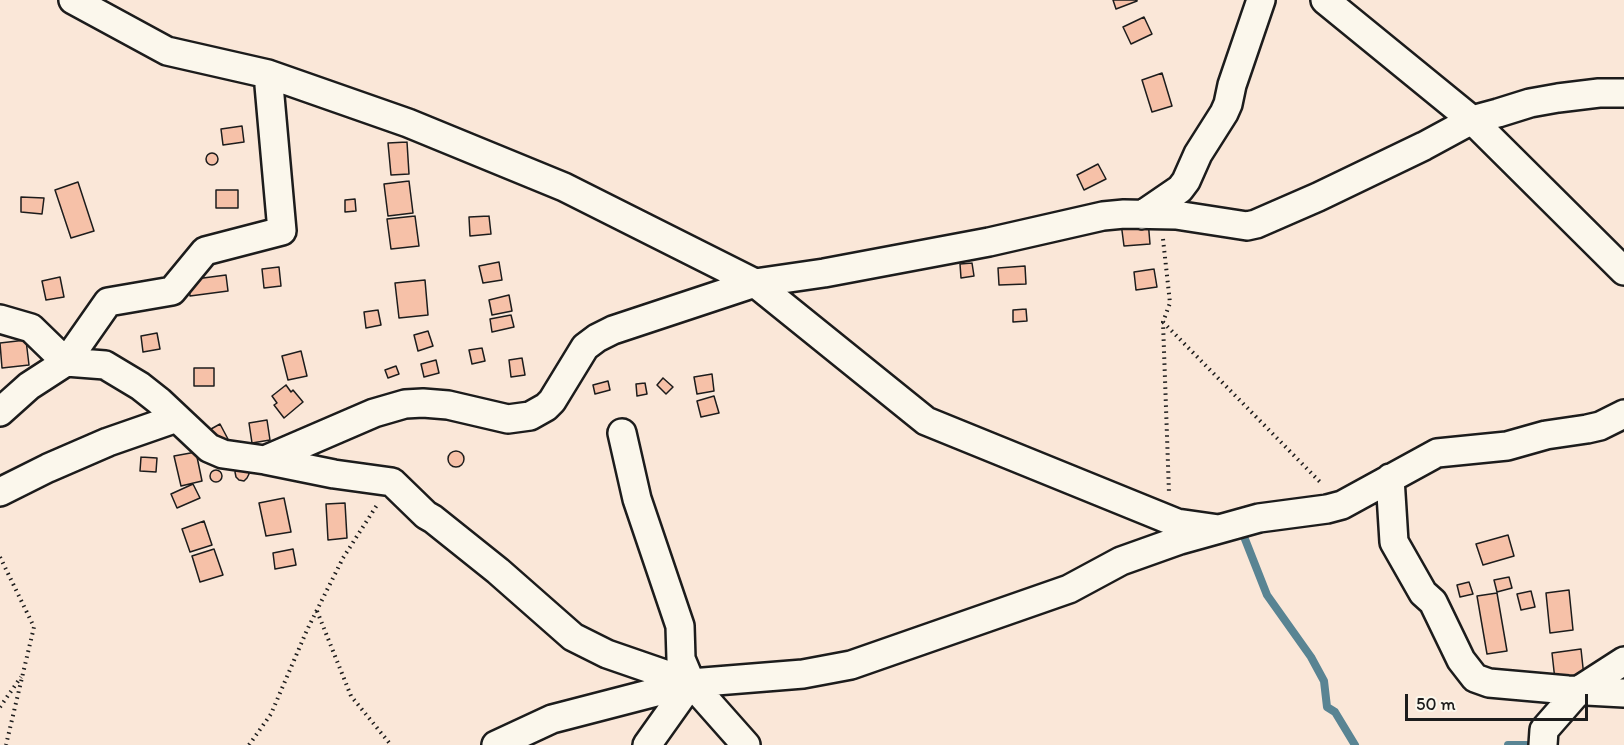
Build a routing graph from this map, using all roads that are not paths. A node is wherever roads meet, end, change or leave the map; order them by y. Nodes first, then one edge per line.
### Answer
1 (73, 0) edge
2 (1261, 0) edge
3 (1324, 0) edge
4 (268, 74) junction
5 (1624, 93) edge
6 (1472, 120) junction
7 (1151, 214) junction
8 (1624, 271) edge
9 (755, 283) junction
10 (0, 319) edge
11 (66, 362) junction
12 (0, 412) edge
13 (1624, 414) edge
14 (177, 418) junction
15 (622, 433) dead end
16 (265, 460) junction
17 (1390, 478) junction
18 (0, 492) edge
19 (1220, 529) junction
20 (1624, 662) edge
21 (691, 683) junction
22 (1579, 690) junction
23 (1624, 693) edge
24 (496, 745) edge
25 (647, 745) edge
26 (746, 745) edge
27 (1543, 745) edge

1 - 4 street
2 - 7 street
3 - 6 street
4 - 9 street
4 - 11 street
5 - 6 street
6 - 7 street
6 - 8 street
7 - 9 street
9 - 16 street
9 - 19 street
10 - 11 street
11 - 12 street
11 - 14 street
13 - 17 street
14 - 16 street
14 - 18 street
15 - 21 street
16 - 21 street
17 - 19 street
17 - 22 street
19 - 21 street
20 - 22 street
21 - 24 street
21 - 25 street
21 - 26 street
22 - 23 street
22 - 27 street

